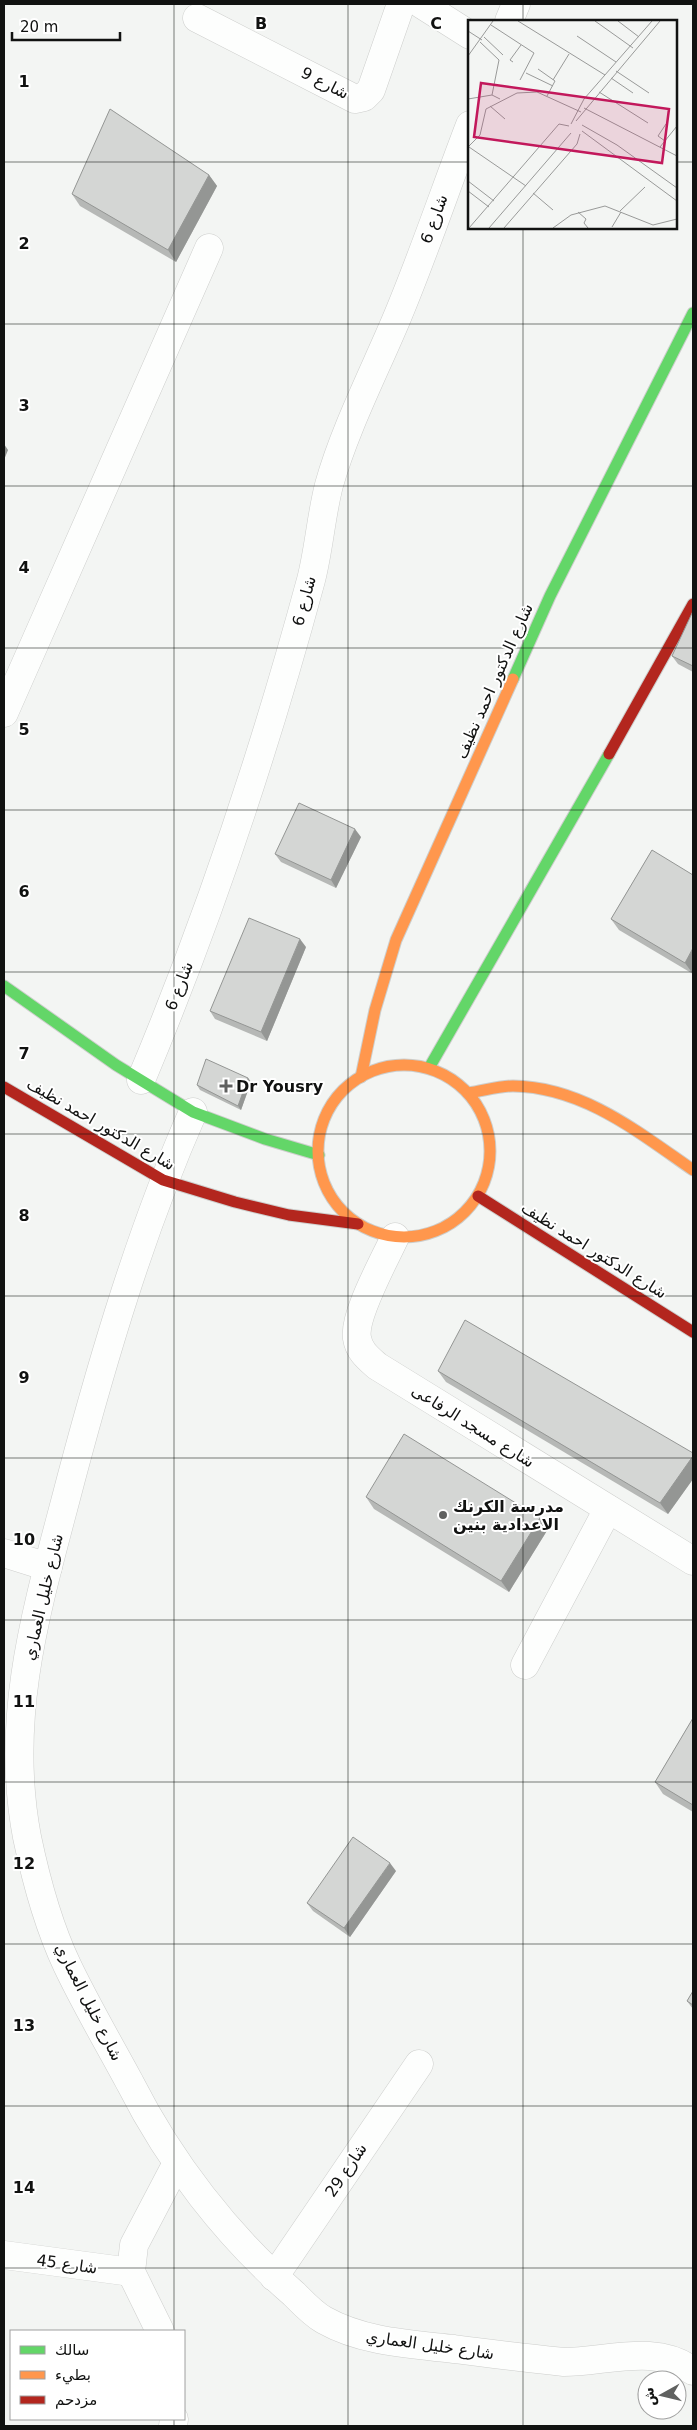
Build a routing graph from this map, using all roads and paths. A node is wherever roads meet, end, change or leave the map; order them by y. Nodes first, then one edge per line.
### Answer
1 (401, 4) edge
2 (421, 4) edge
3 (516, 4) edge
4 (197, 18) dead end
5 (509, 20) edge
6 (468, 34) edge
7 (468, 129) edge
8 (209, 248) dead end
9 (693, 313) edge
10 (693, 604) edge
11 (4, 713) edge
12 (4, 986) edge
13 (429, 1068) junction
14 (361, 1077) junction
15 (141, 1080) junction
16 (4, 1087) edge
17 (468, 1093) junction
18 (193, 1112) junction
19 (319, 1155) junction
20 (693, 1170) edge
21 (163, 1180) junction
22 (478, 1196) junction
23 (358, 1224) junction
24 (395, 1237) junction
25 (693, 1332) edge
26 (608, 1509) junction
27 (4, 1553) edge
28 (693, 1561) edge
29 (48, 1567) junction
30 (525, 1665) dead end
31 (419, 2064) dead end
32 (177, 2163) junction
33 (4, 2255) edge
34 (131, 2272) junction
35 (274, 2277) junction
36 (160, 2330) edge
37 (693, 2371) edge

1 - 4 street, شارع 9
2 - 6 street
3 - 5 street
7 - 15 street, شارع 6
8 - 11 street
9 - 14 street, شارع الدكتور احمد نظيف
10 - 13 street
12 - 15 street
13 - 14 street
13 - 17 street
14 - 19 street
15 - 18 street
16 - 21 street, شارع الدكتور احمد نظيف
17 - 20 street
17 - 22 street
18 - 19 street
18 - 21 street, شارع خليل العماري
19 - 23 street
21 - 23 street, شارع الدكتور احمد نظيف
21 - 29 street, شارع خليل العماري
22 - 24 street
22 - 25 street, شارع الدكتور احمد نظيف
23 - 24 street
24 - 26 street, شارع مسجد الرفاعى
26 - 28 street, شارع مسجد الرفاعى
26 - 30 street
27 - 29 street
29 - 32 street, شارع خليل العماري
31 - 35 street, شارع 29
32 - 34 street
32 - 35 street, شارع خليل العماري
33 - 34 street, شارع 45
34 - 36 street
35 - 37 street, شارع خليل العماري

